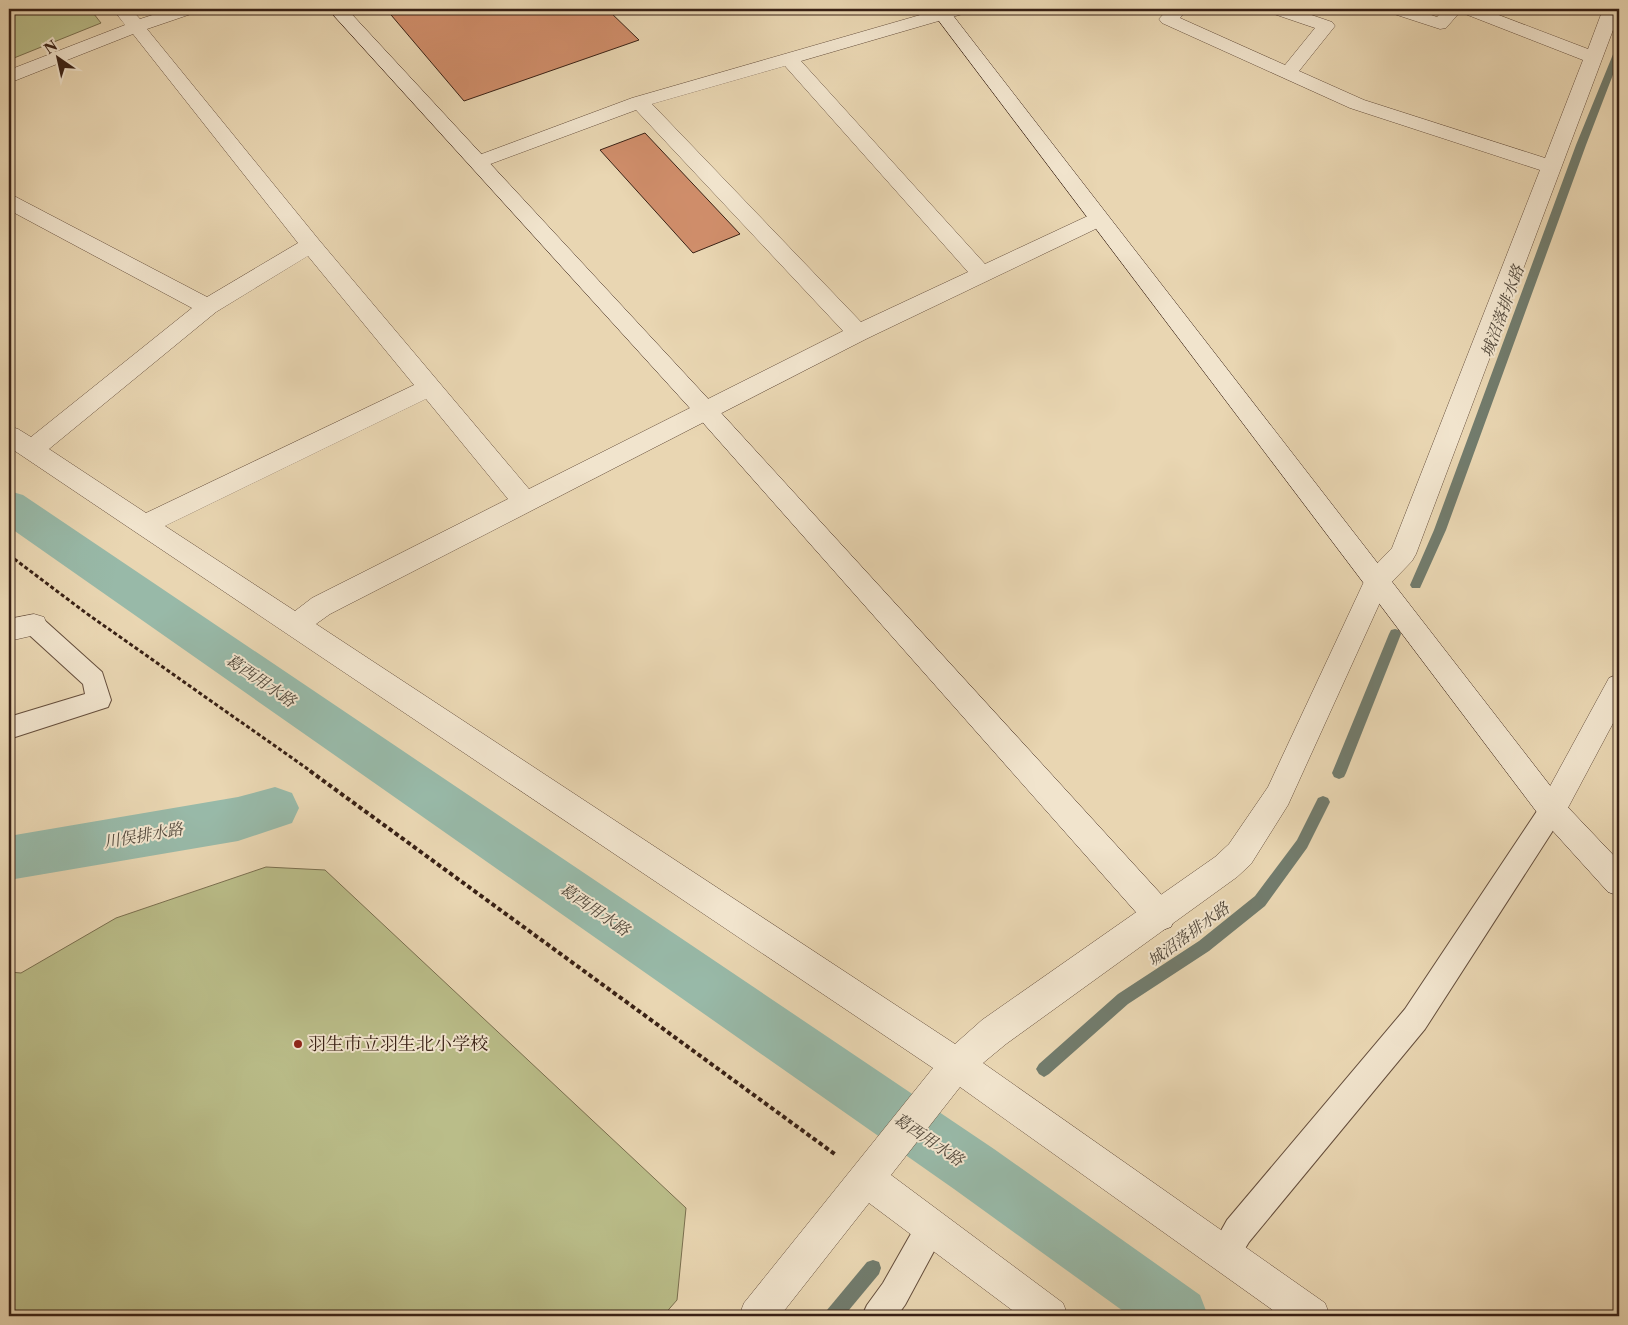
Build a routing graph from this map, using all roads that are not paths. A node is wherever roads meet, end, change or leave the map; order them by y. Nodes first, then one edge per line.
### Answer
1 (122, 9) edge
2 (188, 9) edge
3 (337, 9) edge
4 (1178, 9) edge
5 (1277, 9) edge
6 (1397, 9) edge
7 (1453, 9) edge
8 (1468, 9) edge
9 (1612, 9) edge
10 (947, 11) edge
11 (135, 27) junction
12 (1593, 57) junction
13 (788, 58) junction
14 (1288, 73) junction
15 (9, 77) edge
16 (639, 102) junction
17 (478, 162) junction
18 (1551, 167) junction
19 (9, 202) edge
20 (1099, 219) junction
21 (310, 245) junction
22 (983, 275) junction
23 (208, 307) junction
24 (858, 333) junction
25 (430, 387) junction
26 (704, 410) junction
27 (20, 442) edge
28 (525, 502) junction
29 (144, 525) junction
30 (1377, 580) junction
31 (296, 625) junction
32 (21, 627) edge
33 (1619, 686) edge
34 (9, 728) edge
35 (1552, 810) junction
36 (1619, 882) edge
37 (1160, 916) junction
38 (950, 1073) junction
39 (874, 1171) junction
40 (932, 1227) junction
41 (1224, 1254) junction
42 (757, 1316) edge
43 (878, 1316) edge
44 (1050, 1316) edge
45 (1312, 1316) edge

1 - 11 street
2 - 11 street
3 - 17 street
4 - 14 street
5 - 14 street
6 - 7 street
8 - 12 street
9 - 12 street
10 - 13 street
10 - 20 street
11 - 15 street
11 - 21 street
12 - 18 street
13 - 16 street
13 - 22 street
14 - 18 street
16 - 17 street
16 - 24 street
17 - 26 street
18 - 30 street
19 - 23 street
20 - 22 street
20 - 30 street
21 - 23 street
21 - 25 street
22 - 24 street
23 - 27 street
24 - 26 street
25 - 28 street
25 - 29 street
26 - 28 street
26 - 37 street
27 - 29 street
28 - 31 street
29 - 31 street
30 - 35 street
30 - 37 street
31 - 38 street
32 - 34 lane
33 - 35 street
35 - 36 street
35 - 41 lane
37 - 38 street
38 - 39 street
38 - 41 street
39 - 40 street
39 - 42 street
40 - 43 lane
40 - 44 street
41 - 45 street

